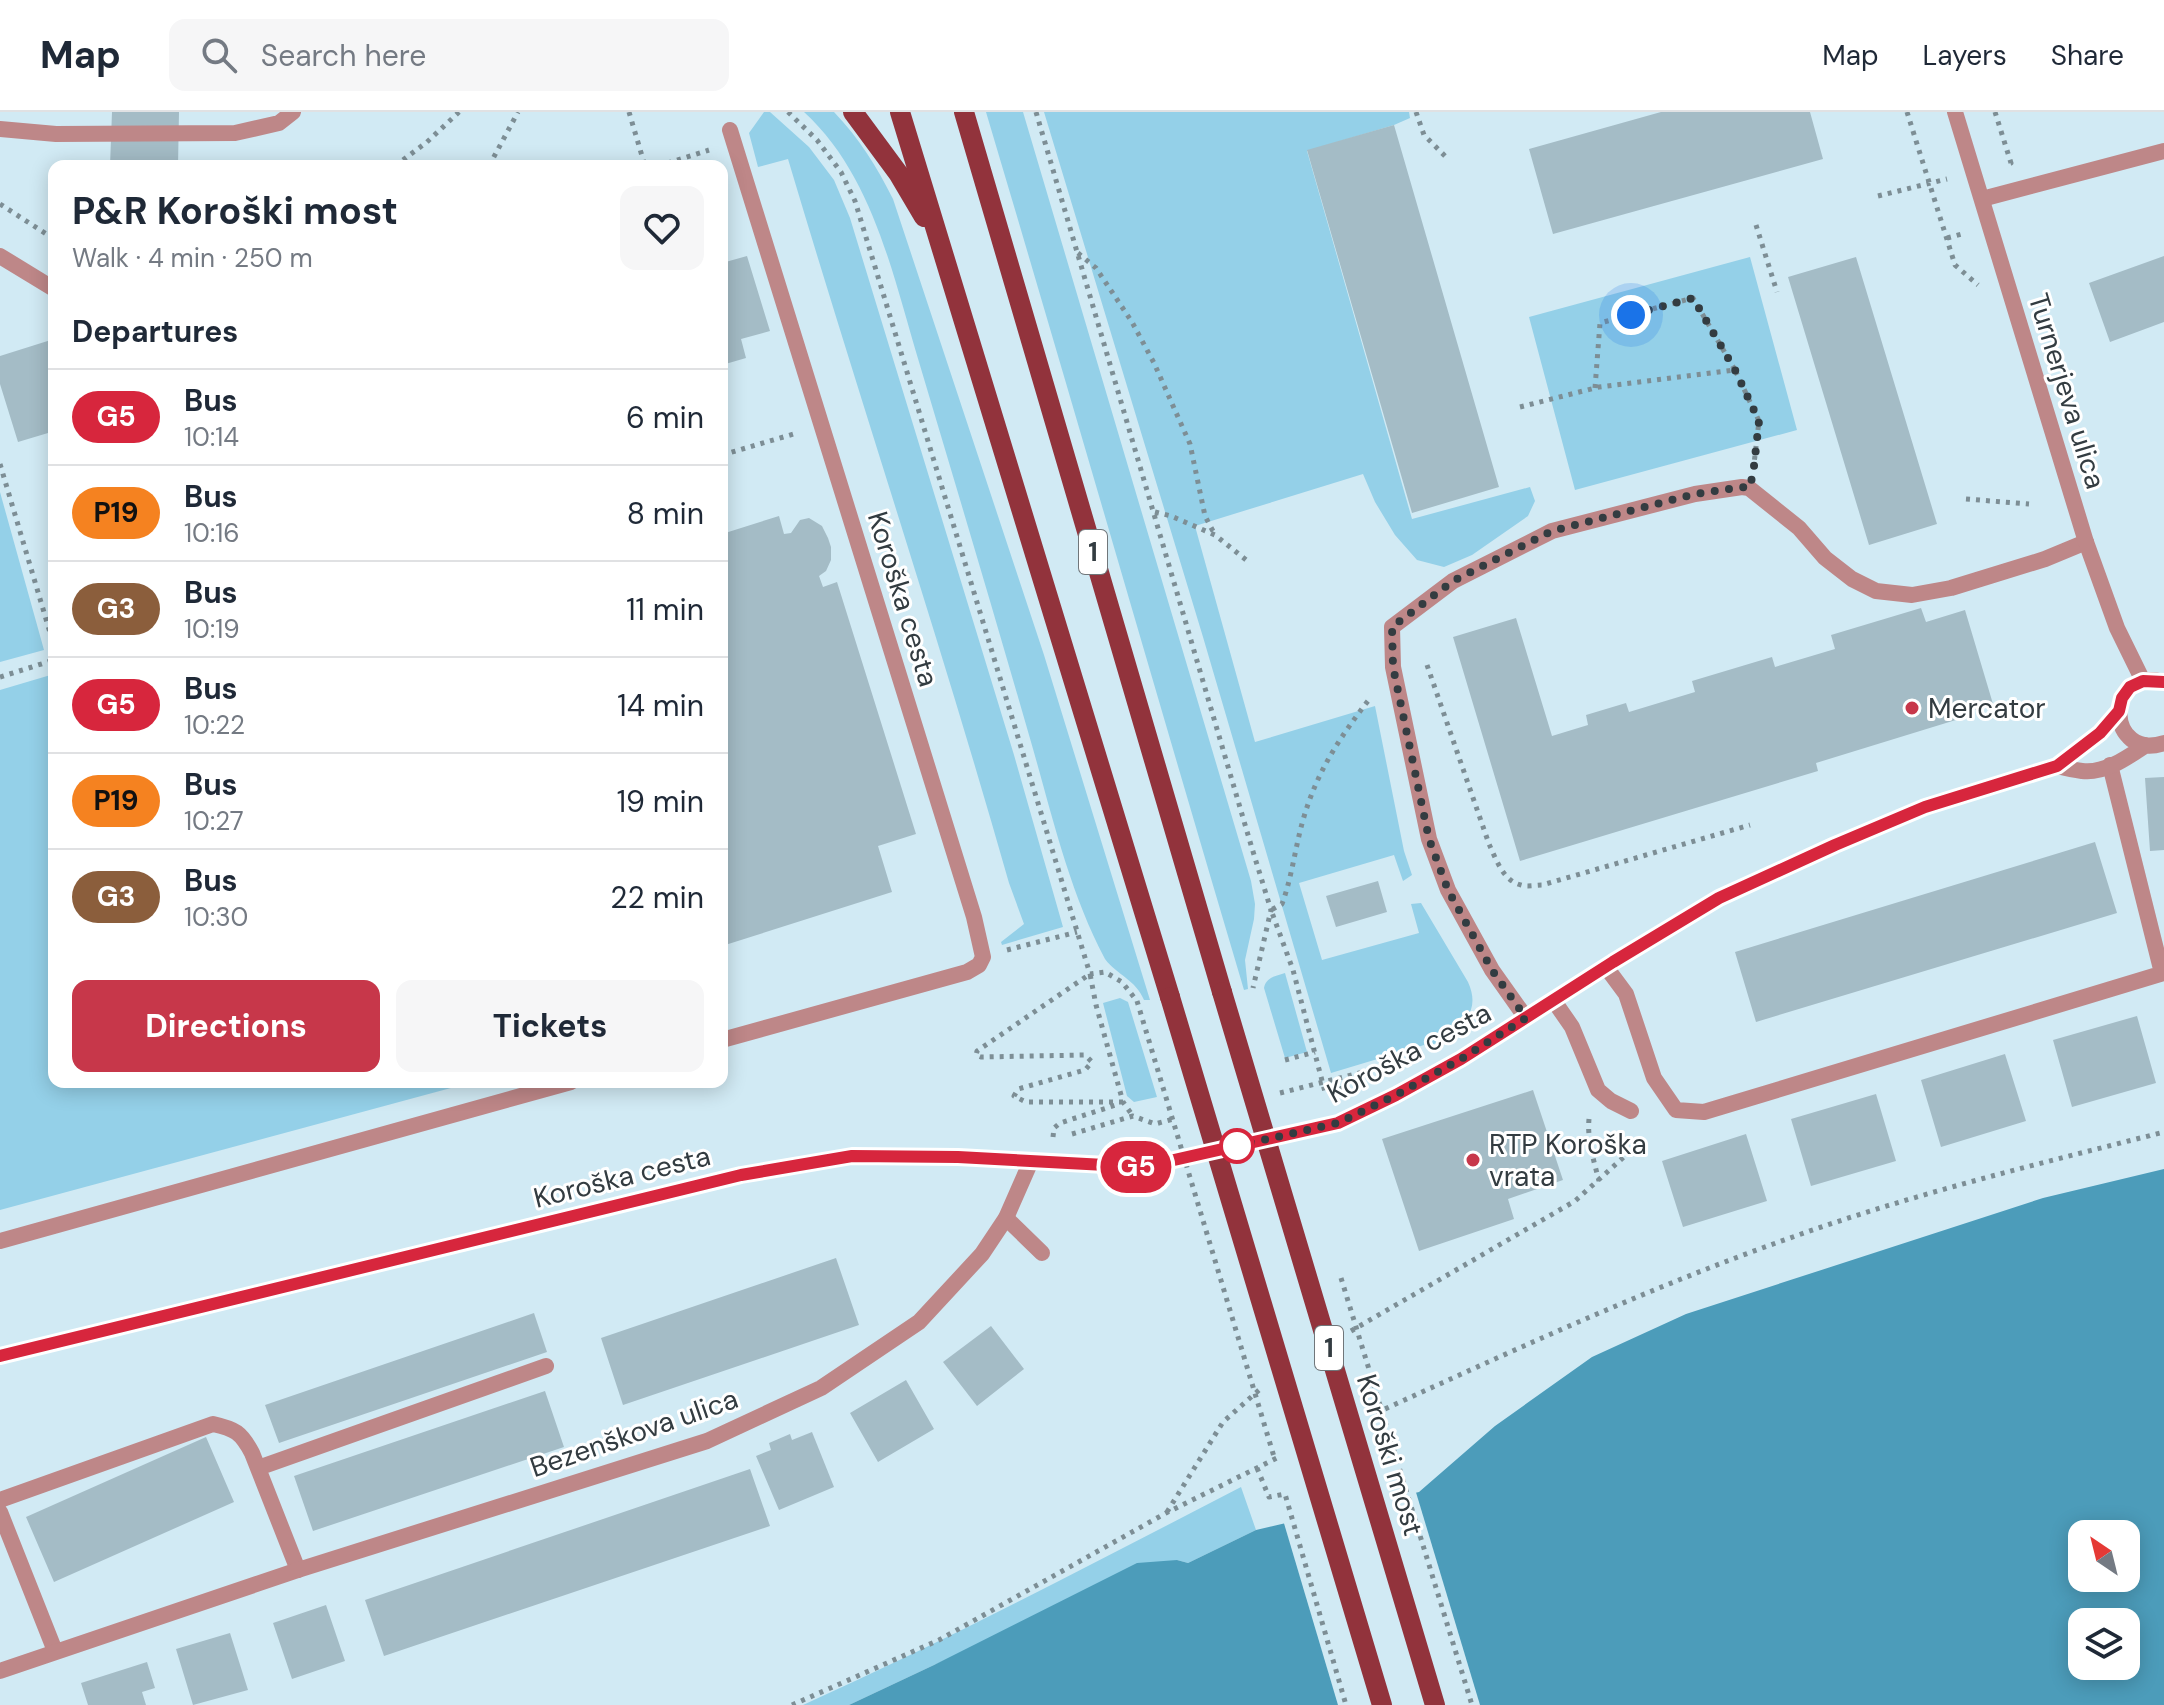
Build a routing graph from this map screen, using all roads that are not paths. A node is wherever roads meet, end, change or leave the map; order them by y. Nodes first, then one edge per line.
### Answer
1 (293, 112) edge
2 (853, 112) edge
3 (900, 112) edge
4 (964, 112) edge
5 (1955, 112) edge
6 (0, 129) edge
7 (730, 130) dead end
8 (2164, 151) edge
9 (1982, 199) junction
10 (944, 252) junction
11 (0, 256) edge
12 (48, 285) edge
13 (2086, 542) junction
14 (2143, 681) junction
15 (2164, 682) edge
16 (2119, 711) junction
17 (2164, 743) edge
18 (2146, 745) junction
19 (2110, 765) junction
20 (2057, 766) junction
21 (1606, 967) junction
22 (2163, 973) edge
23 (1554, 1001) junction
24 (1526, 1018) junction
25 (728, 1038) edge
26 (549, 1088) edge
27 (1631, 1111) dead end
28 (1031, 1161) junction
29 (1006, 1218) junction
30 (0, 1241) edge
31 (1042, 1253) dead end
32 (0, 1356) edge
33 (546, 1366) dead end
34 (258, 1468) junction
35 (0, 1500) edge
36 (0, 1512) edge
37 (298, 1570) junction
38 (55, 1651) junction
39 (0, 1671) edge
40 (1382, 1705) edge
41 (1435, 1705) edge

1 - 6 street
2 - 10 main road, 1
3 - 10 main road, 1
4 - 41 main road, Koroški most / 1, bridge
5 - 9 street, Turnerjeva ulica
7 - 25 street, Koroška cesta
8 - 9 street
9 - 13 street, Turnerjeva ulica
10 - 40 main road, 1, bridge
11 - 12 street
13 - 14 street, Turnerjeva ulica
13 - 24 street
14 - 15 street
14 - 16 street, Koroška cesta
16 - 18 street
16 - 20 street, Koroška cesta
17 - 18 street
18 - 19 street
19 - 20 street
19 - 22 street
20 - 21 street, Koroška cesta
21 - 22 street
21 - 23 street, Koroška cesta
23 - 24 street, Koroška cesta
23 - 27 street
24 - 28 street, Koroška cesta
26 - 30 street
28 - 29 street, Bezenškova ulica
28 - 32 street, Koroška cesta
29 - 31 street
29 - 37 street, Bezenškova ulica
33 - 34 street
34 - 35 street
34 - 37 street
36 - 38 street
37 - 38 street, Bezenškova ulica
38 - 39 street, Bezenškova ulica

